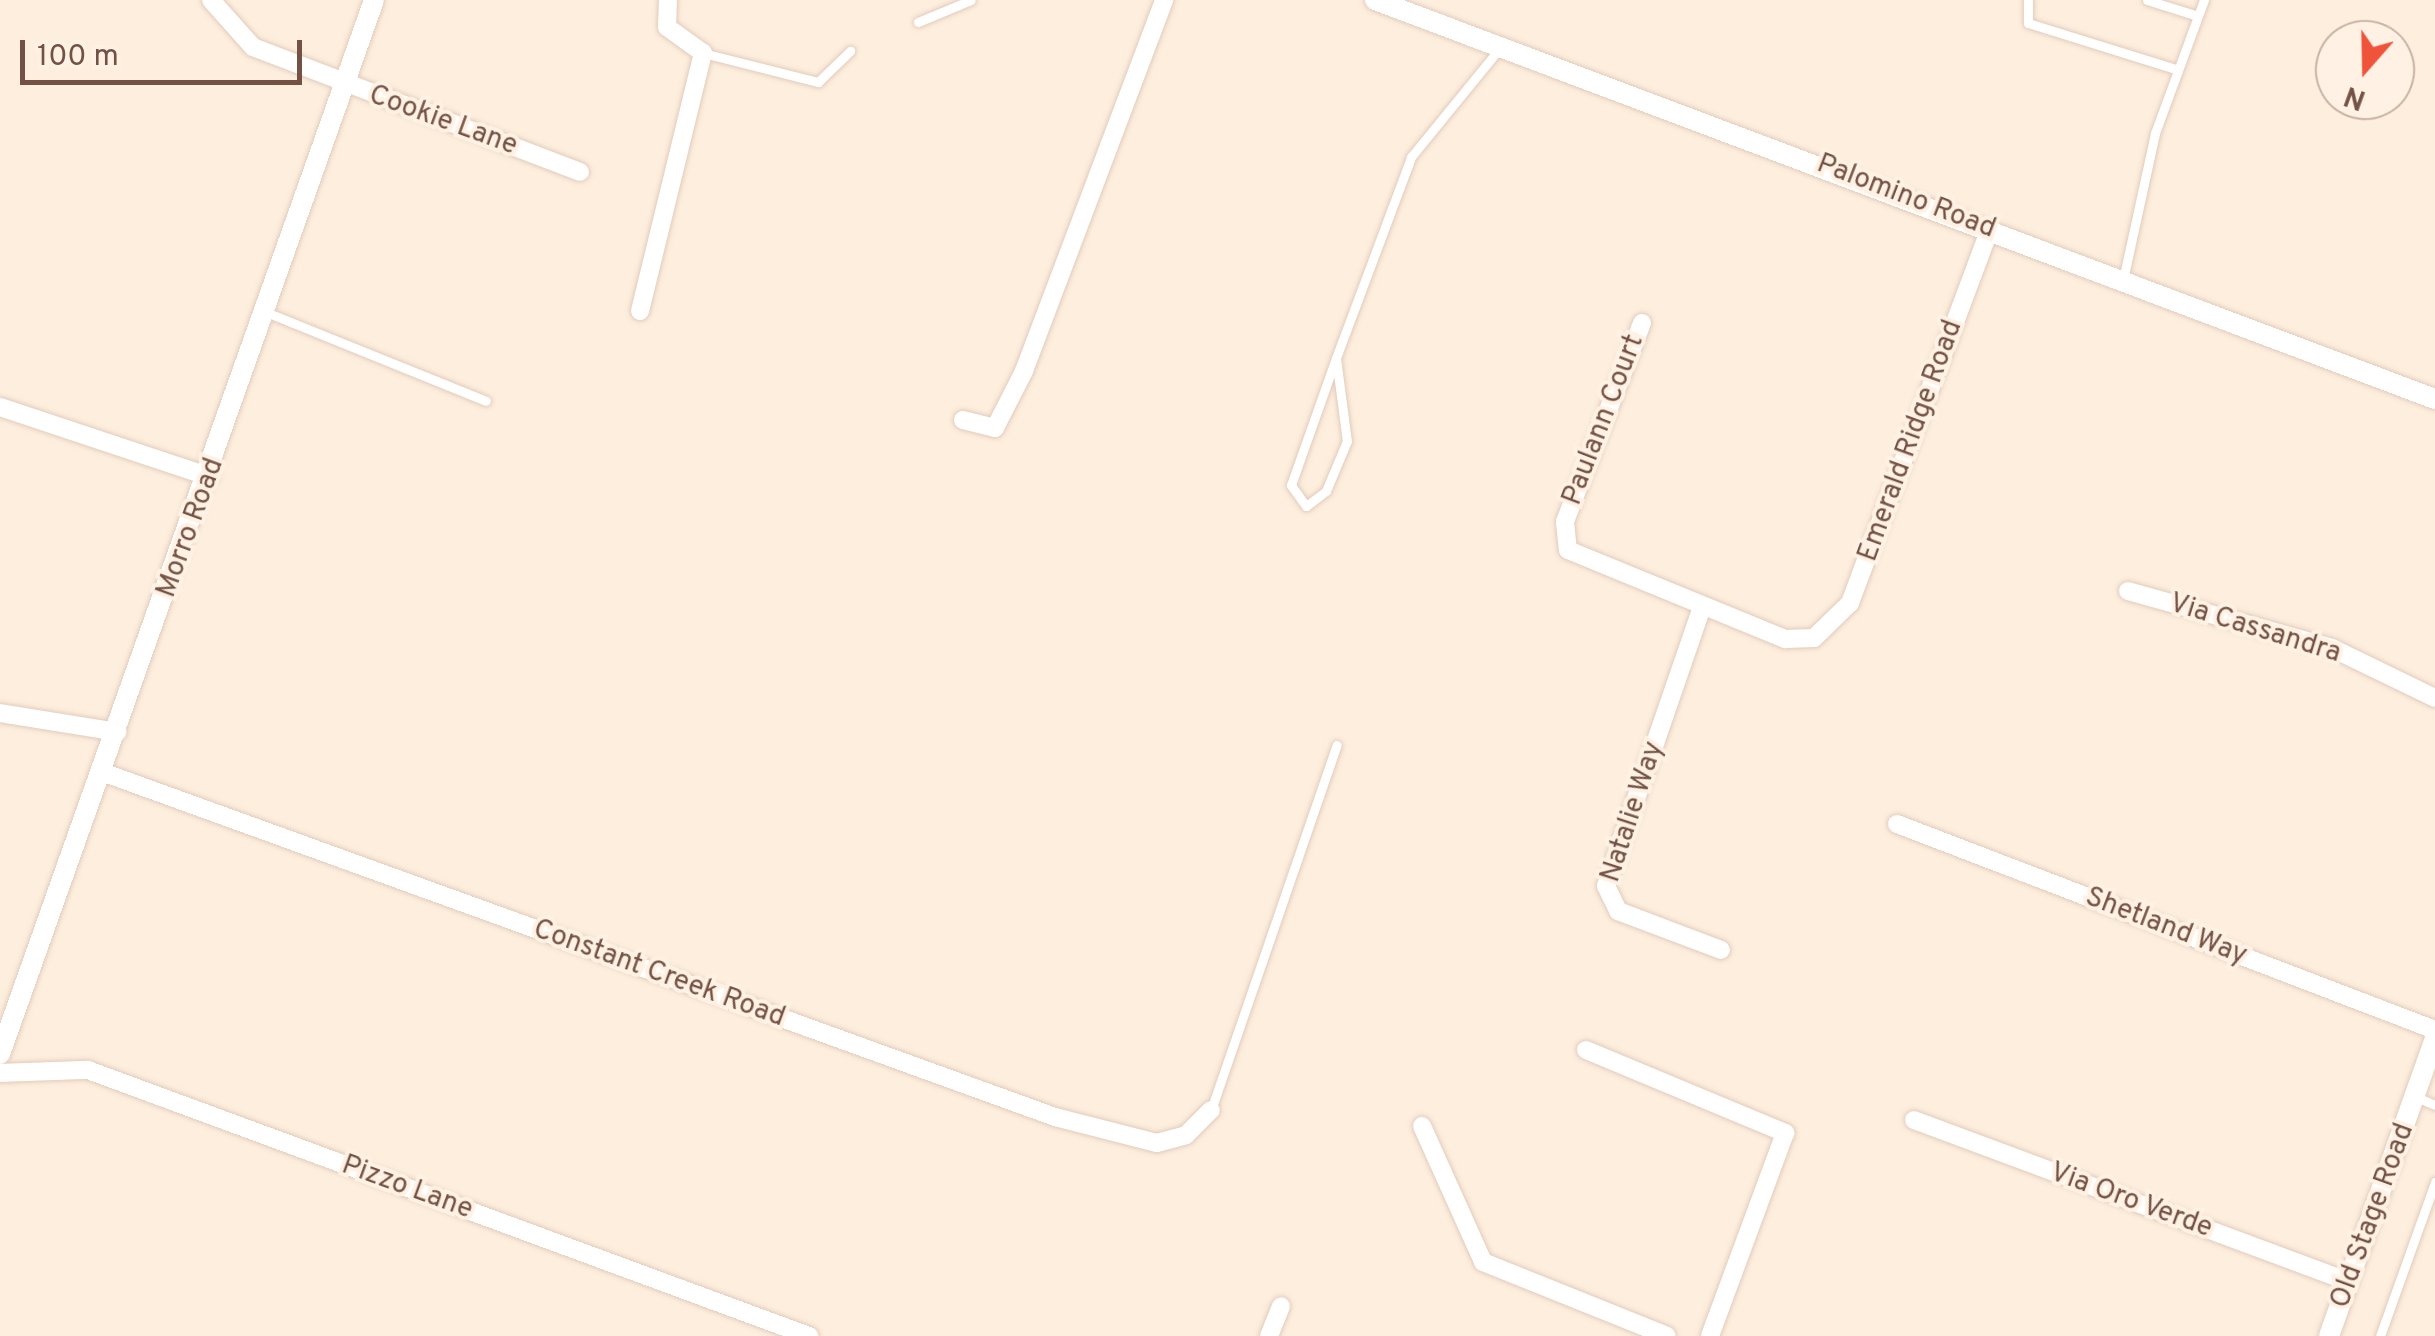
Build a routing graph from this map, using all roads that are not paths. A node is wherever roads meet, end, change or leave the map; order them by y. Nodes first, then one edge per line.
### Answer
1 (211, 0) edge
2 (374, 0) edge
3 (668, 0) edge
4 (971, 0) edge
5 (1164, 0) edge
6 (1375, 0) edge
7 (2028, 0) edge
8 (2147, 0) edge
9 (2204, 0) edge
10 (2198, 16) junction
11 (918, 22) dead end
12 (1502, 46) junction
13 (850, 51) dead end
14 (703, 53) junction
15 (2176, 69) junction
16 (343, 84) junction
17 (580, 172) dead end
18 (1990, 229) junction
19 (2123, 280) junction
20 (640, 311) dead end
21 (264, 312) junction
22 (1642, 323) dead end
23 (1336, 358) junction
24 (2435, 399) edge
25 (486, 401) dead end
26 (0, 407) edge
27 (963, 420) dead end
28 (210, 477) junction
29 (2128, 590) dead end
30 (1702, 607) junction
31 (2435, 698) edge
32 (0, 713) edge
33 (117, 732) junction
34 (1338, 745) dead end
35 (102, 772) junction
36 (1897, 824) dead end
37 (1721, 950) dead end
38 (5, 1025) edge
39 (2435, 1030) edge
40 (2435, 1040) edge
41 (1586, 1050) dead end
42 (0, 1054) edge
43 (0, 1073) edge
44 (2426, 1101) edge
45 (1211, 1110) joint
46 (1914, 1120) dead end
47 (1422, 1126) dead end
48 (2435, 1182) edge
49 (2349, 1282) junction
50 (1281, 1306) dead end
51 (808, 1336) edge
52 (1269, 1336) edge
53 (1667, 1336) edge
54 (1710, 1336) edge
55 (2330, 1336) edge
56 (2380, 1336) edge

1 - 16 street, Cookie Lane
2 - 16 street, Morro Road
3 - 14 street
4 - 11 lane
5 - 27 street
6 - 12 street, Palomino Road
7 - 15 lane
8 - 10 lane
9 - 10 lane
10 - 15 lane
12 - 18 street, Palomino Road
12 - 23 lane
13 - 14 lane
14 - 20 street
15 - 19 lane
16 - 17 street, Cookie Lane
16 - 21 street, Morro Road
18 - 19 street, Palomino Road
18 - 30 street, Emerald Ridge Road
19 - 24 street, Palomino Road
21 - 25 lane
21 - 28 street, Morro Road
22 - 30 street, Paulann Court
23 - 23 lane
26 - 28 street
28 - 33 street, Morro Road
29 - 31 street, Via Cassandra
30 - 37 street, Natalie Way
32 - 33 street
33 - 35 street, Morro Road
34 - 45 lane
35 - 38 street, Morro Road
35 - 45 street, Constant Creek Road
36 - 39 street, Shetland Way
38 - 42 street, Morro Road
40 - 44 street, Old Stage Road
41 - 54 street
43 - 51 street, Pizzo Lane
44 - 49 street, Old Stage Road
46 - 49 street, Via Oro Verde
47 - 53 street
48 - 56 lane
49 - 55 street, Old Stage Road
50 - 52 street

